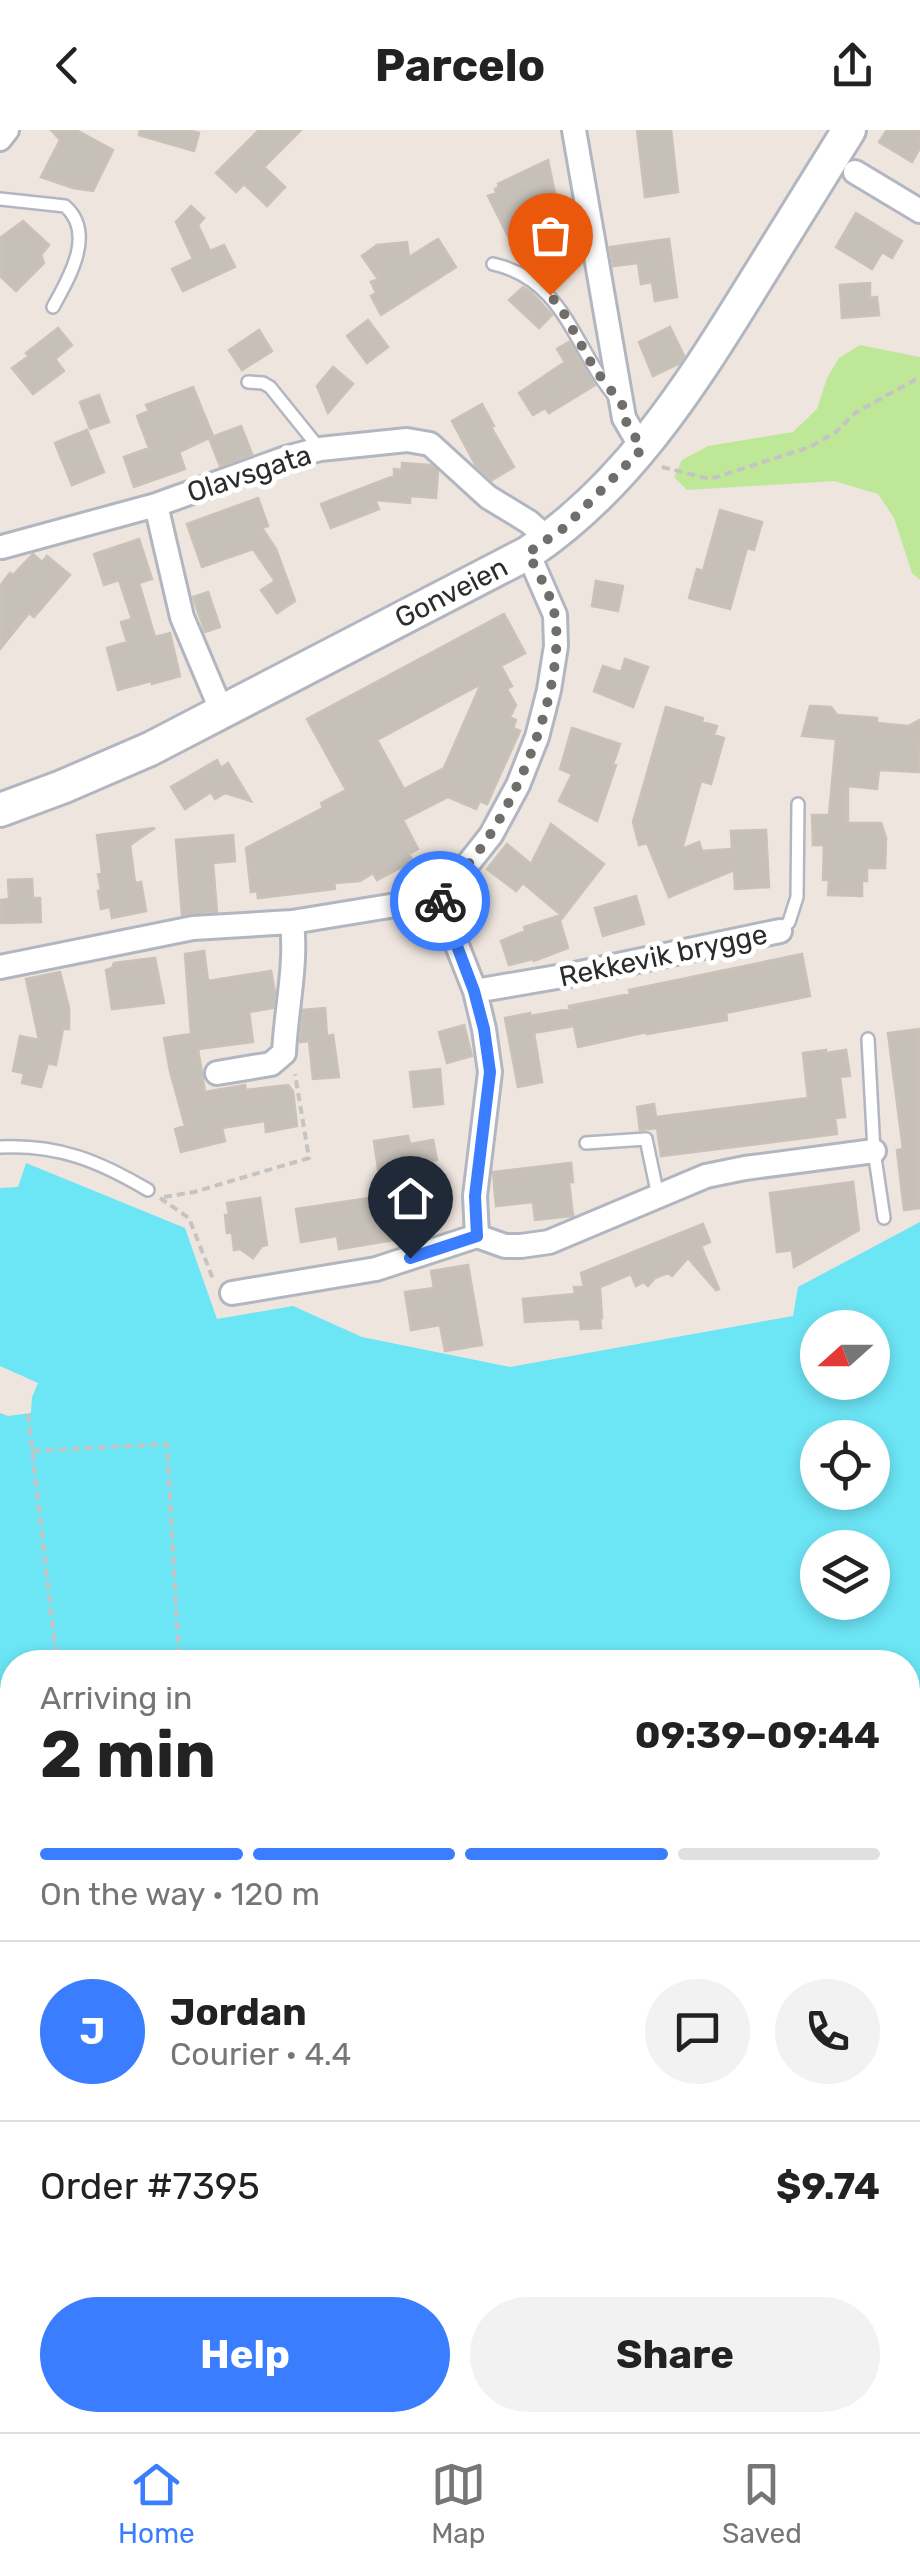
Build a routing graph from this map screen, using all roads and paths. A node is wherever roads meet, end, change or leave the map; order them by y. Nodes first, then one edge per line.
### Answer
1 (7, 130) edge
2 (574, 130) edge
3 (849, 130) edge
4 (0, 138) edge
5 (856, 172) dead end
6 (0, 199) edge
7 (920, 212) edge
8 (493, 264) dead end
9 (53, 306) dead end
10 (920, 377) edge
11 (248, 382) dead end
12 (623, 406) junction
13 (320, 449) junction
14 (648, 457) junction
15 (156, 505) junction
16 (538, 546) junction
17 (2, 547) edge
18 (222, 712) junction
19 (798, 804) dead end
20 (0, 810) edge
21 (436, 892) junction
22 (292, 922) junction
23 (780, 930) joint
24 (0, 967) edge
25 (474, 991) junction
26 (868, 1039) dead end
27 (284, 1054) junction
28 (218, 1073) dead end
29 (586, 1142) dead end
30 (0, 1146) edge
31 (874, 1151) junction
32 (148, 1190) dead end
33 (658, 1196) junction
34 (884, 1218) dead end
35 (477, 1236) junction
36 (232, 1293) joint
37 (28, 1414) dead end
38 (33, 1451) junction
39 (55, 1650) edge
40 (178, 1650) edge

1 - 4 street
2 - 12 street
3 - 14 street, Gonveien
5 - 7 street
6 - 9 lane
8 - 12 lane
10 - 14 path
11 - 13 lane
12 - 14 street
13 - 15 street, Olavsgata
13 - 16 street, Olavsgata
14 - 16 street, Gonveien
15 - 17 street, Olavsgata
15 - 18 street, Olavsgata
16 - 18 street, Gonveien
16 - 21 street
18 - 20 street, Gonveien
19 - 23 lane, Rekkevik brygge
21 - 22 street
21 - 25 street
22 - 24 street
22 - 27 street
23 - 25 street, Rekkevik brygge
25 - 35 street
26 - 31 lane
27 - 28 street
27 - 36 path
29 - 33 lane
30 - 32 lane
31 - 33 street
31 - 34 lane
33 - 35 street
35 - 36 street
37 - 38 path
38 - 39 path
38 - 40 path

